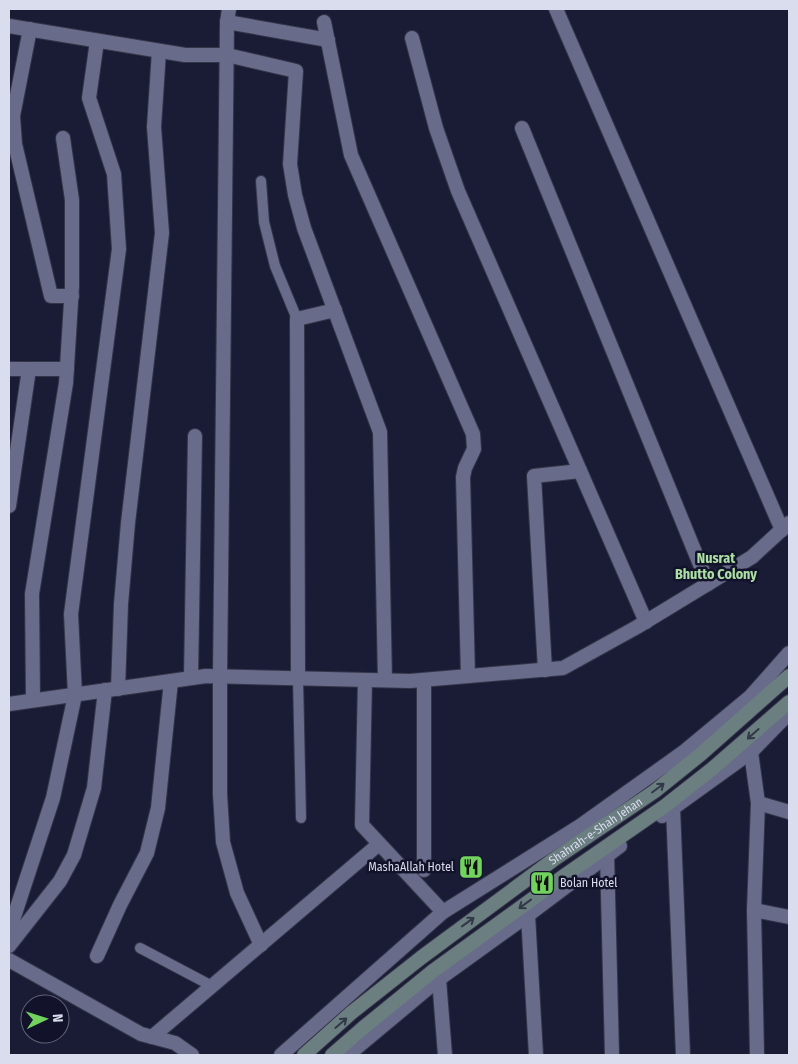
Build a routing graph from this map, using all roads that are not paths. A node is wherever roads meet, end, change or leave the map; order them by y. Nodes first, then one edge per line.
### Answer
1 (556, 9) edge
2 (228, 15) edge
3 (324, 22) dead end
4 (9, 26) edge
5 (30, 30) junction
6 (412, 38) dead end
7 (97, 40) junction
8 (328, 40) junction
9 (160, 51) junction
10 (227, 55) junction
11 (522, 128) dead end
12 (63, 138) dead end
13 (261, 181) dead end
14 (72, 296) junction
15 (335, 310) junction
16 (297, 320) junction
17 (9, 369) edge
18 (29, 369) junction
19 (67, 369) junction
20 (195, 436) dead end
21 (580, 471) junction
22 (9, 506) edge
23 (786, 526) edge
24 (708, 584) junction
25 (646, 622) junction
26 (789, 653) edge
27 (545, 670) junction
28 (220, 676) junction
29 (468, 676) junction
30 (789, 676) edge
31 (191, 678) junction
32 (298, 678) junction
33 (365, 680) junction
34 (385, 680) junction
35 (424, 680) junction
36 (171, 681) junction
37 (111, 690) junction
38 (75, 695) junction
39 (33, 700) junction
40 (789, 702) edge
41 (9, 704) edge
42 (789, 713) edge
43 (751, 752) junction
44 (758, 803) junction
45 (673, 808) junction
46 (789, 812) edge
47 (301, 818) dead end
48 (379, 844) junction
49 (607, 854) junction
50 (424, 870) dead end
51 (754, 910) junction
52 (443, 912) junction
53 (528, 915) junction
54 (789, 917) edge
55 (9, 932) edge
56 (261, 944) junction
57 (9, 946) edge
58 (140, 948) dead end
59 (97, 956) dead end
60 (9, 960) edge
61 (439, 979) junction
62 (212, 986) junction
63 (152, 1036) junction
64 (366, 1040) junction
65 (192, 1055) edge
66 (281, 1055) edge
67 (304, 1055) edge
68 (332, 1055) edge
69 (348, 1055) edge
70 (367, 1055) edge
71 (445, 1055) edge
72 (536, 1055) edge
73 (612, 1055) edge
74 (683, 1055) edge
75 (757, 1055) edge

1 - 23 street
2 - 8 street
2 - 10 street
3 - 8 street
4 - 5 street
5 - 7 street
5 - 14 street
6 - 21 street
7 - 9 street
7 - 38 street
8 - 29 street
9 - 10 street
9 - 37 street
10 - 15 street
10 - 28 street
11 - 24 street
12 - 14 street
13 - 16 lane
14 - 19 street
15 - 16 street
15 - 34 street
16 - 32 street
17 - 18 street
18 - 19 street
18 - 22 street
19 - 39 street
20 - 31 street
21 - 25 street
21 - 27 street
23 - 24 street
24 - 25 street
25 - 27 street
26 - 52 street
27 - 29 street
28 - 31 street
28 - 32 street
28 - 56 street
29 - 35 street
67 -> 30 main road, Shahrah-e-Shah Jehan
31 - 36 street
32 - 33 street
32 - 47 lane
33 - 34 street
33 - 48 street
34 - 35 street
35 - 50 street
36 - 37 street
36 - 59 street
37 - 38 street
37 - 57 street
38 - 39 street
38 - 55 street
39 - 41 street
40 -> 68 main road, Shahrah-e-Shah Jehan
42 - 43 street
43 - 44 street
43 - 45 street
44 - 46 street
44 - 51 street
45 - 49 street
45 - 74 street
48 - 52 street
48 - 56 street
49 - 53 street
49 - 73 street
51 - 54 street
51 - 75 street
52 - 66 street
53 - 61 street
53 - 72 street
56 - 62 street
58 - 62 lane
60 - 63 street
61 - 64 street
61 - 71 street
62 - 63 street
63 - 65 street
64 - 69 street
64 - 70 street

